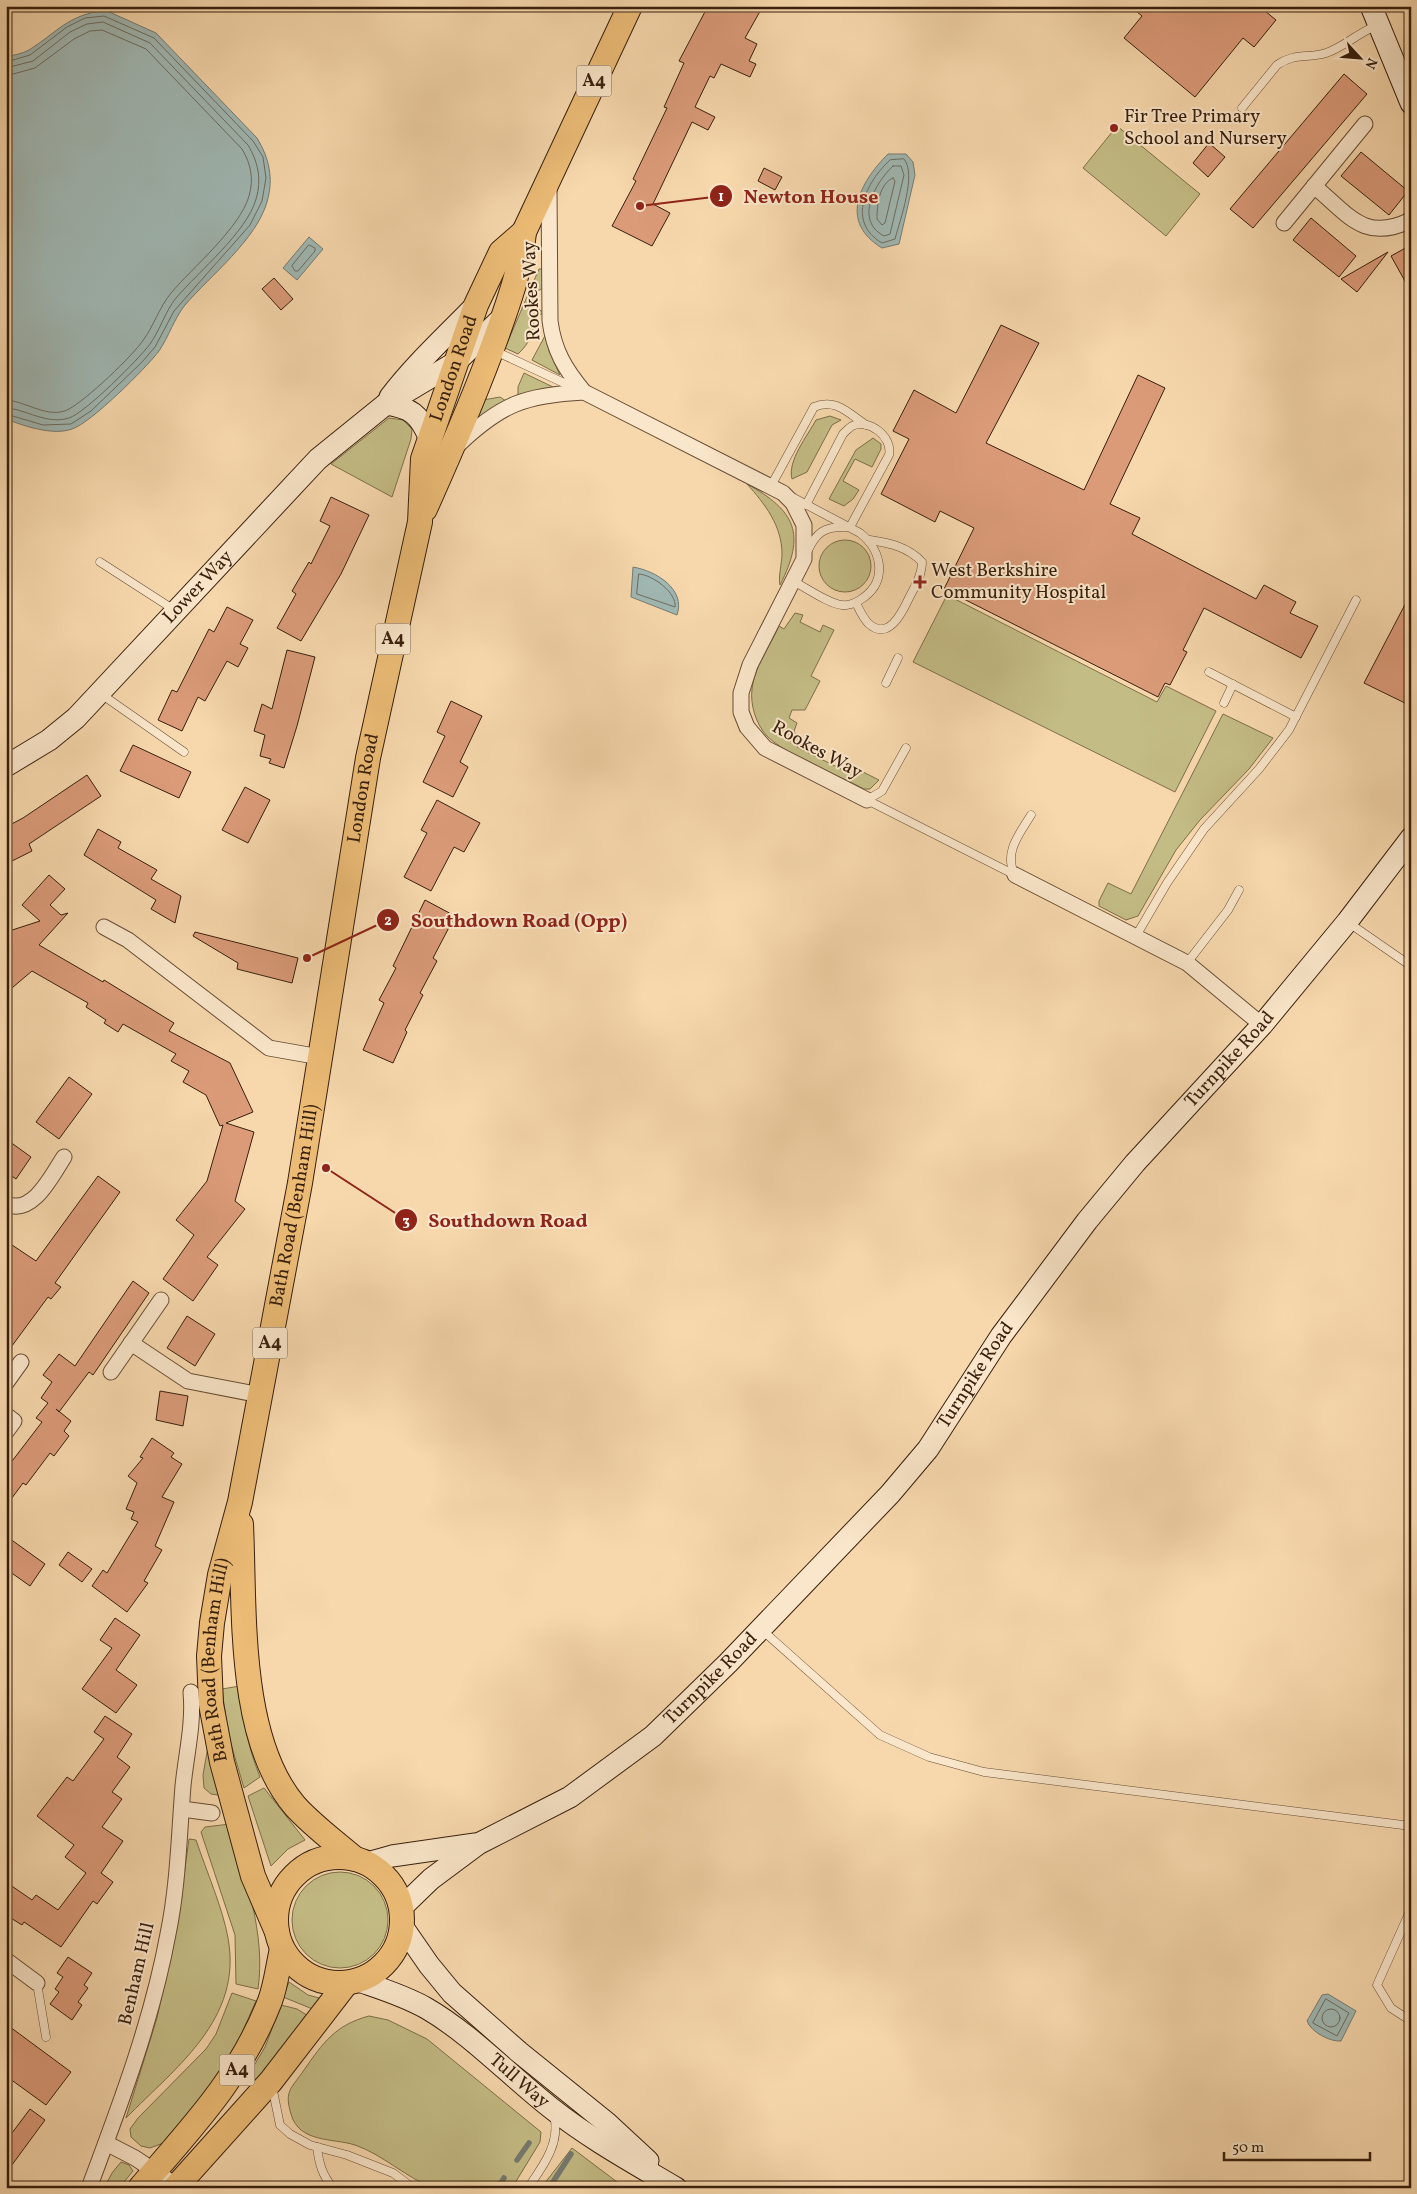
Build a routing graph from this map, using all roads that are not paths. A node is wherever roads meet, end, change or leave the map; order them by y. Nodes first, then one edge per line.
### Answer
1 (630, 6) edge
2 (1374, 15) edge
3 (1411, 103) edge
4 (1242, 108) dead end
5 (1365, 124) dead end
6 (549, 179) junction
7 (1314, 186) junction
8 (1411, 220) edge
9 (1284, 223) dead end
10 (524, 232) junction
11 (476, 305) junction
12 (478, 341) junction
13 (456, 362) junction
14 (584, 392) junction
15 (386, 404) junction
16 (866, 425) junction
17 (429, 437) junction
18 (451, 451) junction
19 (777, 490) junction
20 (806, 504) junction
21 (420, 522) junction
22 (850, 527) junction
23 (870, 540) junction
24 (804, 558) junction
25 (100, 562) dead end
26 (793, 581) junction
27 (1356, 600) dead end
28 (856, 603) junction
29 (177, 612) junction
30 (898, 658) dead end
31 (1209, 672) dead end
32 (886, 683) dead end
33 (1233, 684) junction
34 (100, 692) junction
35 (1224, 703) dead end
36 (1296, 717) junction
37 (906, 748) dead end
38 (184, 752) dead end
39 (6, 766) edge
40 (867, 800) junction
41 (1031, 815) dead end
42 (1411, 838) edge
43 (1015, 875) junction
44 (1239, 890) dead end
45 (1347, 922) junction
46 (104, 927) dead end
47 (1136, 936) junction
48 (1187, 963) junction
49 (1411, 966) edge
50 (1262, 1025) junction
51 (320, 1058) junction
52 (64, 1157) dead end
53 (6, 1204) edge
54 (161, 1300) dead end
55 (131, 1343) junction
56 (21, 1362) dead end
57 (111, 1372) dead end
58 (6, 1383) edge
59 (260, 1395) junction
60 (6, 1415) edge
61 (6, 1432) edge
62 (240, 1502) junction
63 (761, 1629) junction
64 (191, 1692) dead end
65 (182, 1809) junction
66 (212, 1813) dead end
67 (1411, 1826) edge
68 (478, 1844) junction
69 (361, 1861) junction
70 (1411, 1909) edge
71 (401, 1917) junction
72 (280, 1940) junction
73 (6, 1960) edge
74 (36, 1983) joint
75 (352, 1983) junction
76 (1411, 2021) edge
77 (46, 2037) dead end
78 (271, 2081) junction
79 (552, 2108) junction
80 (106, 2143) junction
81 (317, 2147) junction
82 (148, 2179) edge
83 (176, 2187) edge
84 (89, 2188) edge
85 (333, 2188) edge
86 (413, 2188) edge
87 (528, 2188) edge
88 (676, 2188) edge

1 - 6 main road, London Road / A4
2 - 3 street
2 - 4 lane
5 - 7 street
6 - 10 main road, London Road / A4
6 - 14 street, Rookes Way
7 - 8 street
7 - 9 street
10 - 11 main road, London Road / A4
10 - 12 main road, London Road / A4
11 - 12 main road, London Road / A4
11 - 15 street, Lower Way
12 - 13 main road, London Road / A4
12 - 14 lane, Rookes Way
12 - 18 main road, London Road / A4
13 - 15 street, Lower Way
13 - 17 main road, London Road / A4
14 - 18 street
14 - 19 street, Rookes Way
15 - 17 street
15 - 29 street, Lower Way
16 - 19 lane
16 - 20 lane
16 - 22 lane
17 - 21 main road, London Road / A4
18 - 21 main road, London Road / A4
19 - 20 lane
19 - 24 street, Rookes Way
20 - 22 lane
21 - 51 main road, London Road / A4
22 - 23 lane
22 - 24 lane
23 - 28 lane
23 - 28 lane
24 - 26 street, Rookes Way
25 - 29 lane
26 - 28 lane
26 - 40 street, Rookes Way
27 - 36 lane
29 - 34 street, Lower Way
30 - 32 lane
31 - 33 lane
33 - 35 lane
33 - 36 lane
34 - 38 lane
34 - 39 street, Lower Way
36 - 47 lane
37 - 40 lane
40 - 43 lane, Rookes Way
41 - 43 lane
42 - 45 street, Turnpike Road
43 - 47 street, Rookes Way
44 - 48 lane
45 - 49 lane
45 - 50 street, Turnpike Road
46 - 51 street
47 - 48 street, Rookes Way
48 - 50 street, Rookes Way
50 - 63 street, Turnpike Road
51 - 59 main road, Bath Road (Benham Hill) / A4
52 - 53 street
54 - 55 street
55 - 57 street
55 - 59 street
56 - 58 street
59 - 62 main road, Bath Road (Benham Hill) / A4
60 - 61 street
62 - 69 main road, Bath Road (Benham Hill) / A4
62 - 72 main road, Bath Road (Benham Hill) / A4
63 - 67 lane
63 - 68 street, Turnpike Road
64 - 65 street, Benham Hill
65 - 66 street
65 - 80 street, Benham Hill
68 - 69 street, Turnpike Road
68 - 71 street, Turnpike Road
69 - 71 main road, A4
69 - 72 main road, A4
70 - 76 lane
71 - 75 main road, A4
71 - 88 street, Tull Way
72 - 75 main road, A4
72 - 82 main road, A4
73 - 74 street
74 - 77 lane
75 - 78 main road, A4
75 - 79 street, Tull Way
78 - 81 lane
78 - 83 main road, A4
79 - 87 lane
79 - 88 street, Tull Way
80 - 82 street
80 - 84 street, Benham Hill
81 - 85 lane
81 - 86 lane
82 - 83 street

